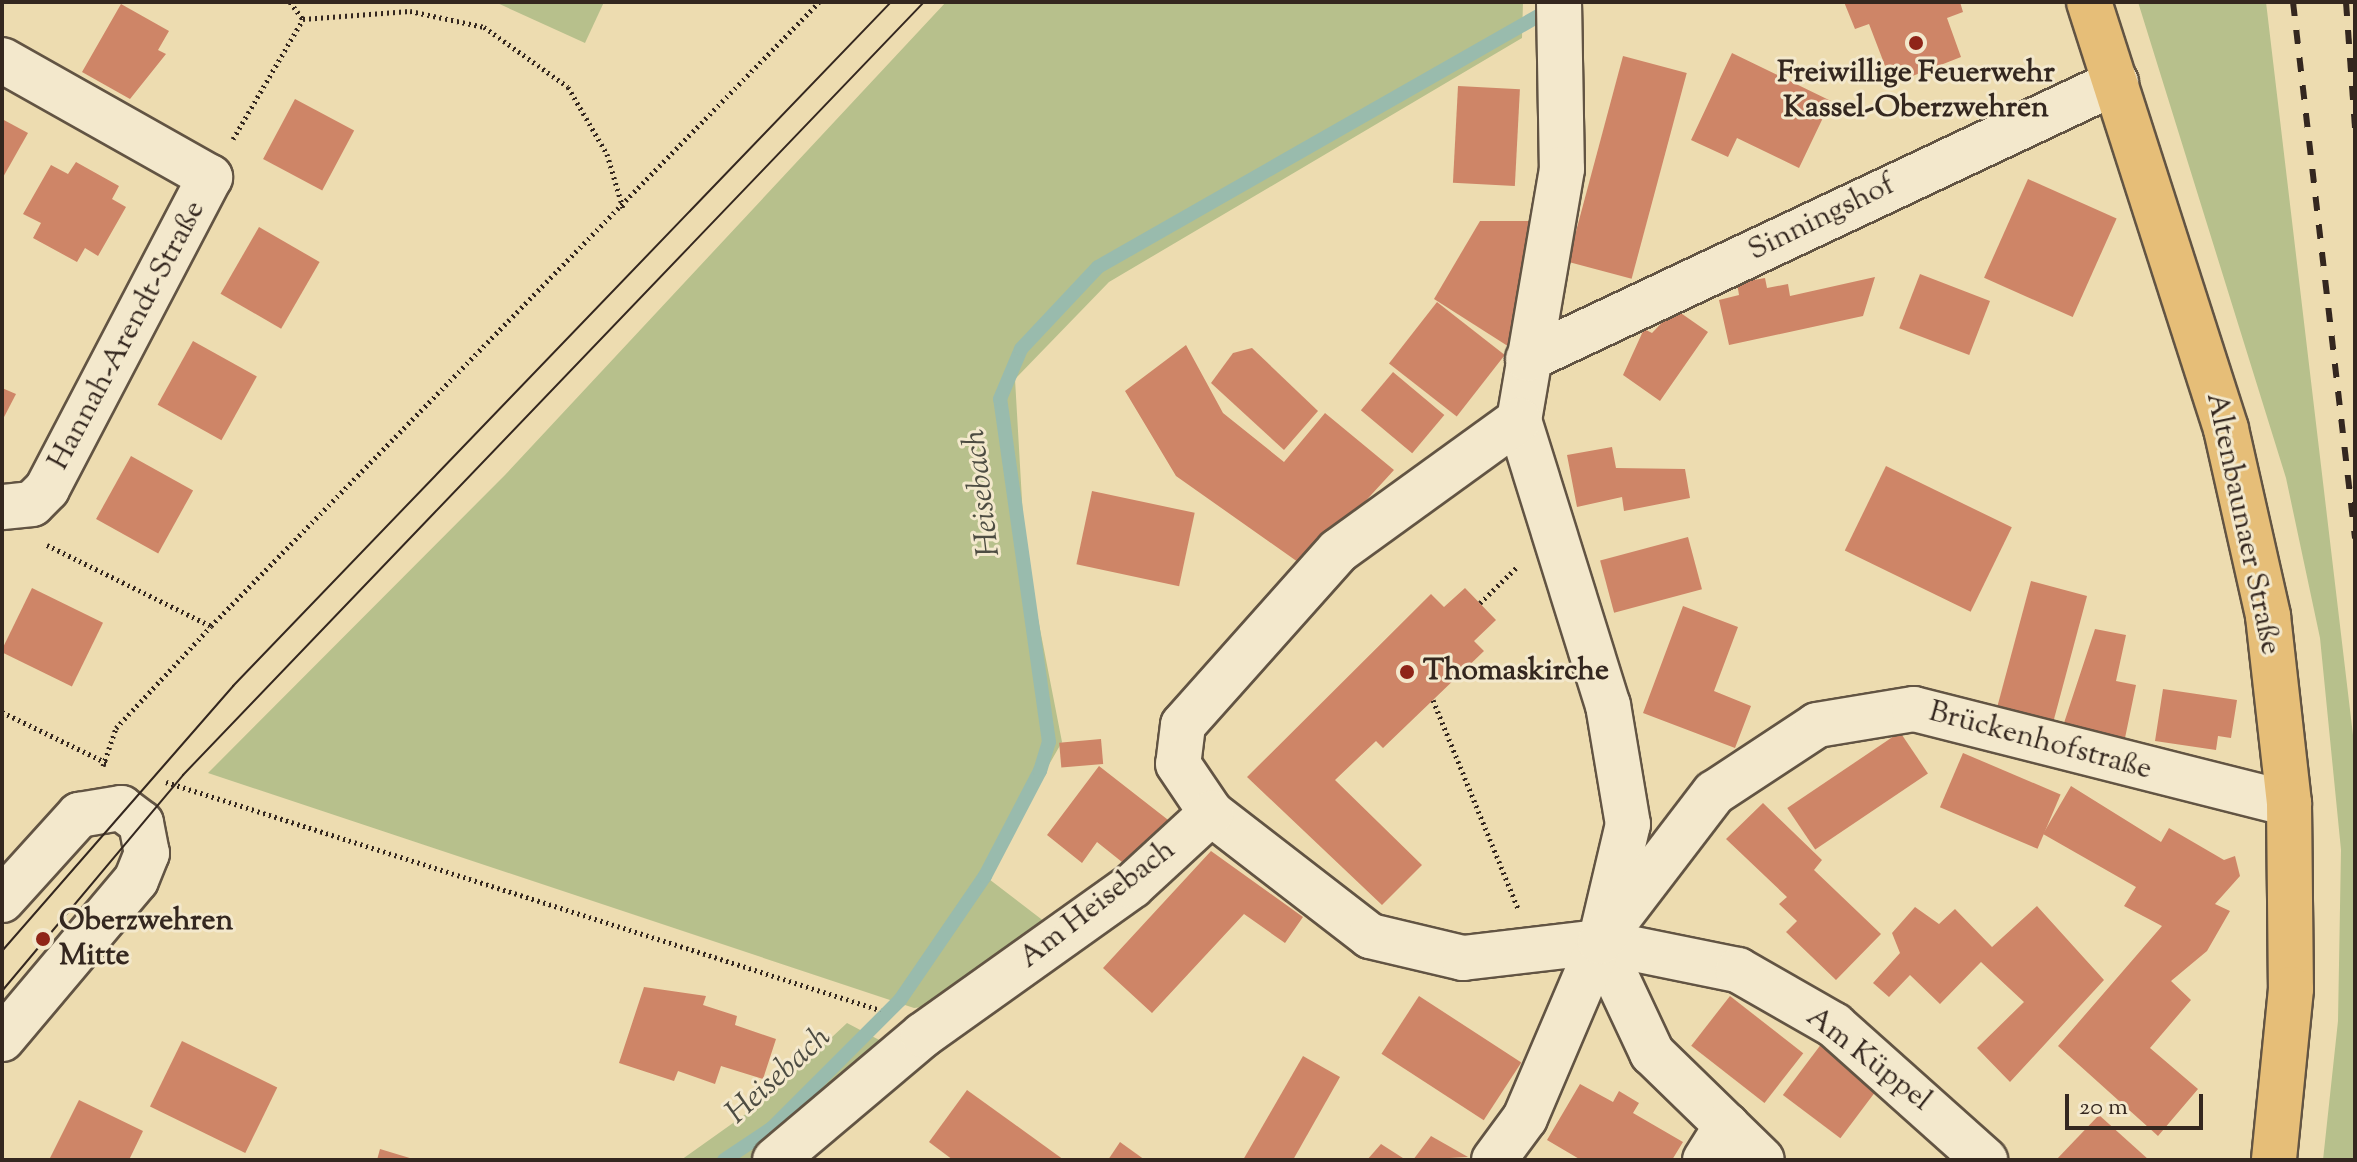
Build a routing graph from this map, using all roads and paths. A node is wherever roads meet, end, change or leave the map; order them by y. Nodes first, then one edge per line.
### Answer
1 (290, 2) edge
2 (819, 2) edge
3 (2089, 2) edge
4 (1559, 6) edge
5 (303, 19) junction
6 (2, 60) edge
7 (2116, 82) junction
8 (210, 177) junction
9 (623, 208) junction
10 (1528, 359) junction
11 (1519, 420) junction
12 (8, 508) edge
13 (211, 626) junction
14 (1433, 700) dead end
15 (2, 712) edge
16 (105, 762) junction
17 (120, 767) dead end
18 (150, 777) dead end
19 (2289, 804) junction
20 (1211, 813) junction
21 (2, 900) edge
22 (1600, 942) junction
23 (1535, 950) junction
24 (863, 1002) dead end
25 (2, 1039) edge
26 (1716, 1142) edge
27 (775, 1160) edge
28 (1494, 1160) edge
29 (1762, 1160) edge
30 (1985, 1160) edge
31 (2274, 1160) edge

1 - 5 path
2 - 9 path
3 - 7 main road, Altenbaunaer Straße
4 - 10 street
5 - 8 path
5 - 9 path
6 - 8 street, Hannah-Arendt-Straße
7 - 10 street, Sinningshof
7 - 19 main road, Altenbaunaer Straße
8 - 12 street, Hannah-Arendt-Straße
9 - 13 path
10 - 11 street
11 - 20 street
11 - 22 street
12 - 13 path
13 - 16 path
14 - 23 path
15 - 16 path
16 - 17 path
18 - 24 path
19 - 22 street, Brückenhofstraße
19 - 31 main road, Altenbaunaer Straße
20 - 23 street, Am Küppel
20 - 27 street, Am Heisebach
21 - 25 street
22 - 23 street, Am Küppel
22 - 26 street
22 - 28 street, Brückenhofstraße
22 - 30 street, Am Küppel
26 - 29 street

